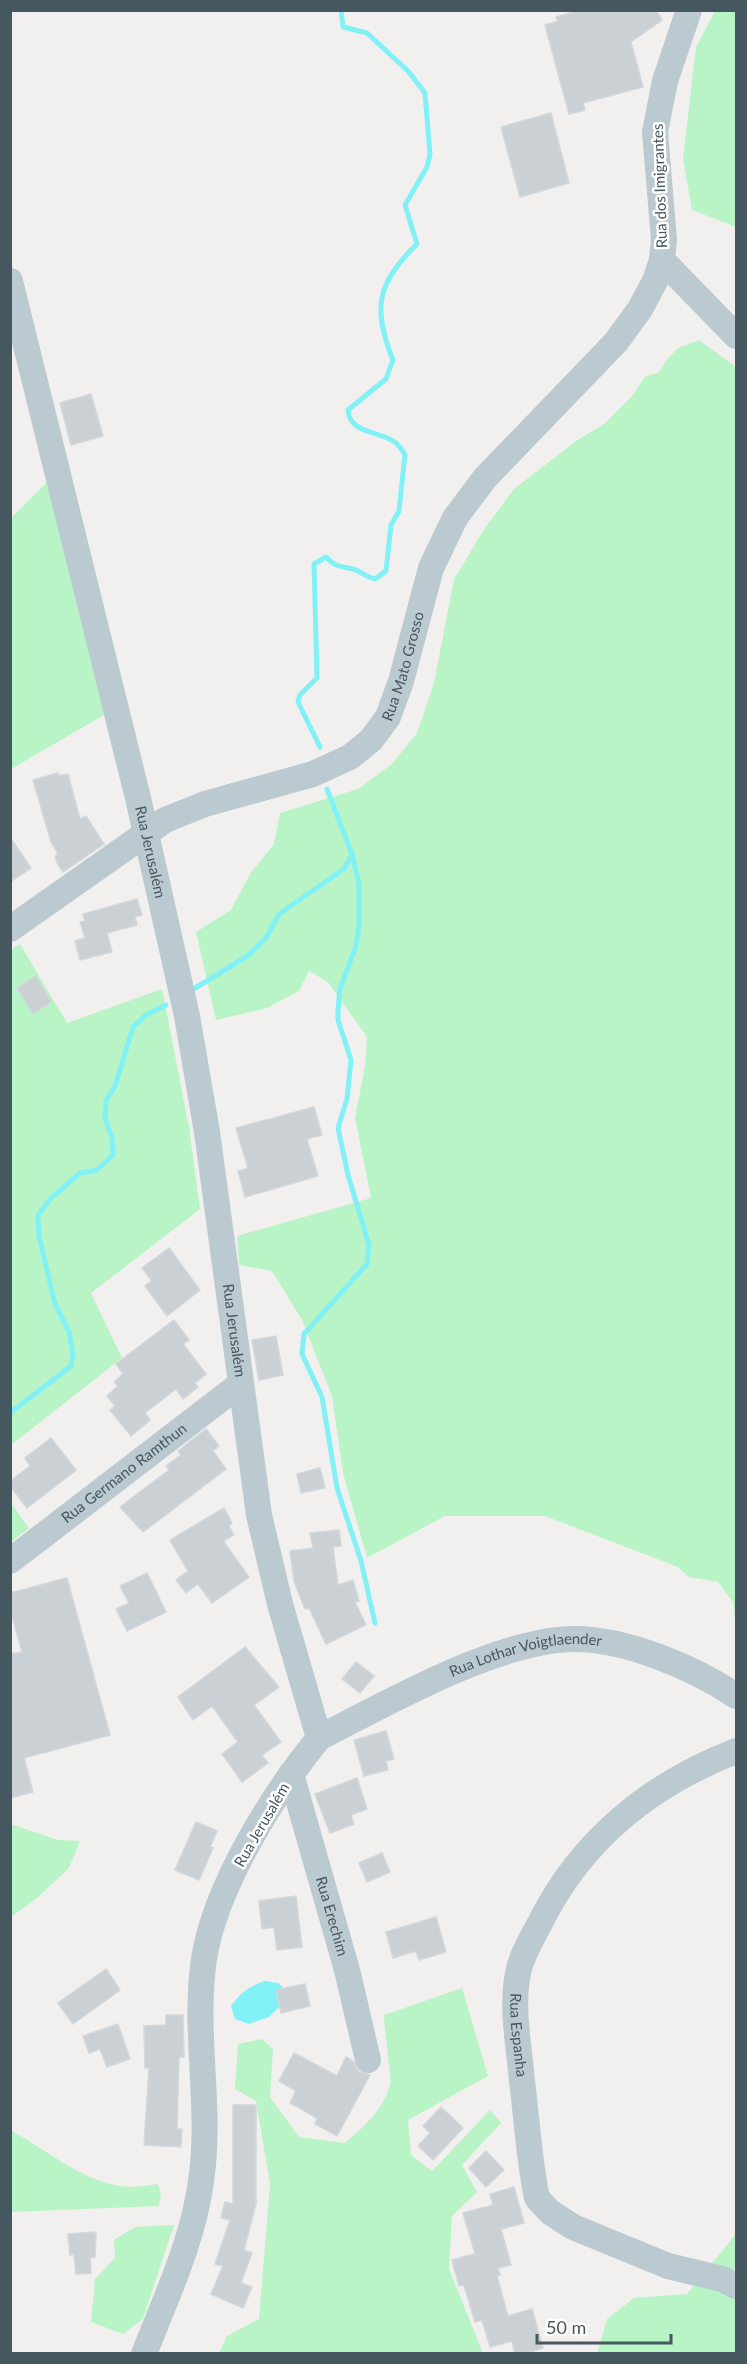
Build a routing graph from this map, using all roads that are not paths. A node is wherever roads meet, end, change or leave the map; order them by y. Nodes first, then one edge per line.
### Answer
1 (689, 10) edge
2 (662, 260) junction
3 (10, 281) edge
4 (736, 336) edge
5 (146, 833) junction
6 (10, 929) edge
7 (239, 1385) junction
8 (10, 1561) edge
9 (736, 1696) edge
10 (319, 1738) junction
11 (736, 1751) edge
12 (291, 1774) junction
13 (369, 2060) dead end
14 (736, 2286) edge
15 (144, 2354) edge

1 - 2 street, Rua dos Imigrantes
2 - 4 street, Rua dos Imigrantes
2 - 5 street, Rua Mato Grosso
3 - 5 street, Rua Jerusalém
5 - 6 street, Rua Mato Grosso
5 - 7 street, Rua Jerusalém
7 - 8 street, Rua Germano Ramthun
7 - 10 street, Rua Jerusalém
9 - 10 street, Rua Lothar Voigtlaender
10 - 12 street, Rua Jerusalém
11 - 14 street, Rua Espanha
12 - 13 street, Rua Erechim
12 - 15 street, Rua Jerusalém

